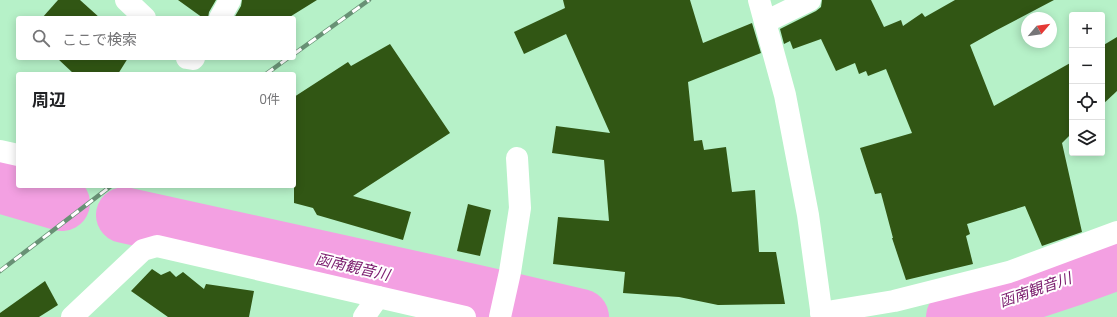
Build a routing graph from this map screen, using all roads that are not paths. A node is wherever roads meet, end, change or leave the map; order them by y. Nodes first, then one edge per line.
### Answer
1 (126, 0) edge
2 (230, 0) edge
3 (759, 0) edge
4 (810, 0) edge
5 (143, 16) edge
6 (221, 16) edge
7 (766, 22) junction
8 (0, 151) edge
9 (16, 155) edge
10 (517, 158) dead end
11 (1117, 232) edge
12 (378, 297) junction
13 (501, 315) edge
14 (822, 315) edge
15 (72, 317) edge
16 (364, 317) edge
17 (466, 317) edge

1 - 5 street
2 - 6 street
3 - 7 street
4 - 7 street
7 - 14 street
8 - 9 street
10 - 13 street
11 - 14 street
12 - 15 street
12 - 16 street
12 - 17 street

